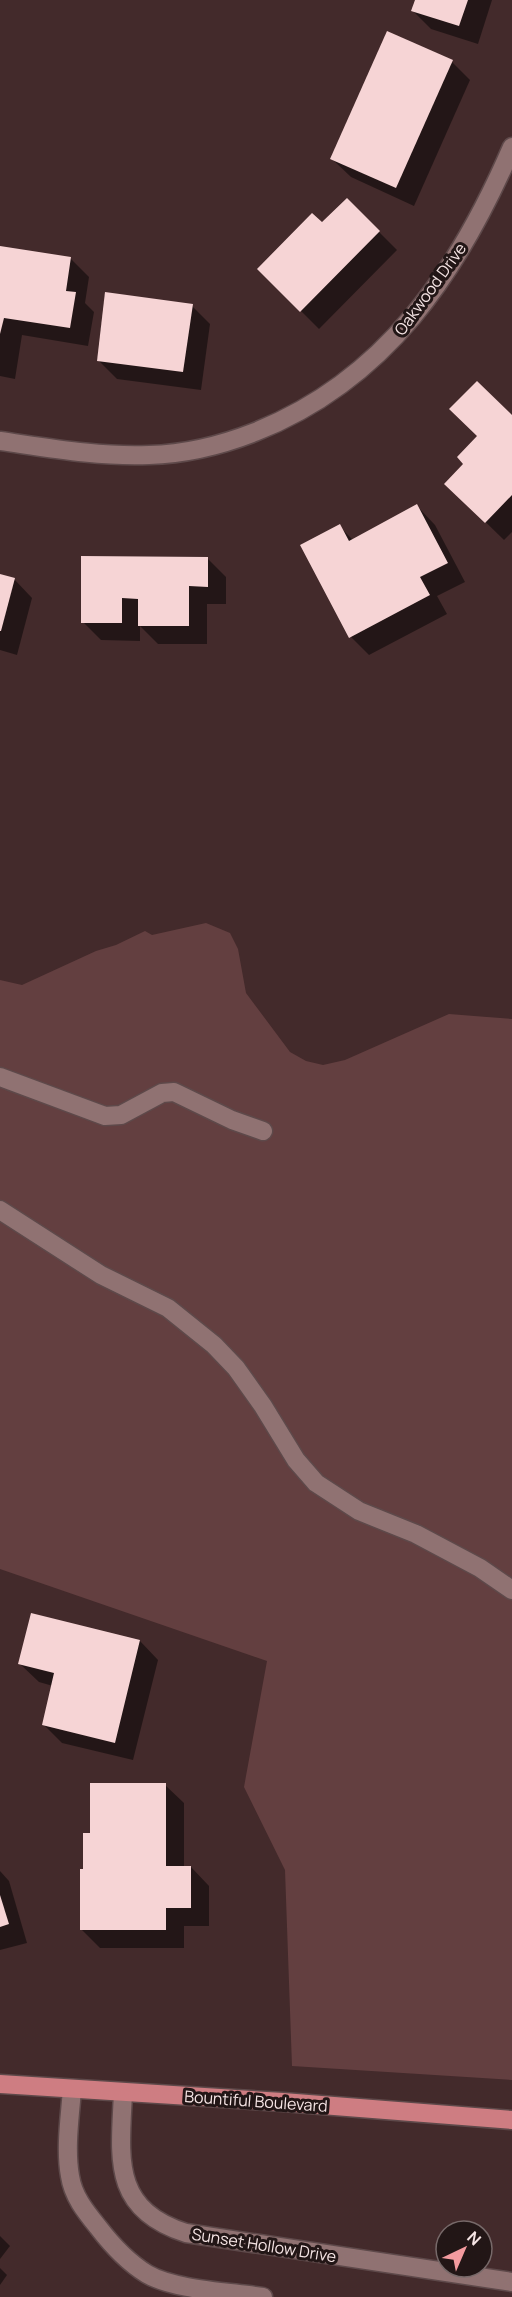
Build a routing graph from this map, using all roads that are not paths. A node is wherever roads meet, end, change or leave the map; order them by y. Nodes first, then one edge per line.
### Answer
1 (512, 147) edge
2 (0, 441) edge
3 (0, 1077) edge
4 (263, 1131) dead end
5 (0, 1210) edge
6 (512, 1590) edge
7 (0, 2084) edge
8 (72, 2089) junction
9 (123, 2093) junction
10 (512, 2120) edge
11 (512, 2282) edge
12 (263, 2297) edge

1 - 2 street, Oakwood Drive
3 - 4 street
5 - 6 street
7 - 8 main road, Bountiful Boulevard
8 - 9 main road, Bountiful Boulevard
8 - 12 street
9 - 10 main road, Bountiful Boulevard
9 - 11 street, Sunset Hollow Drive

